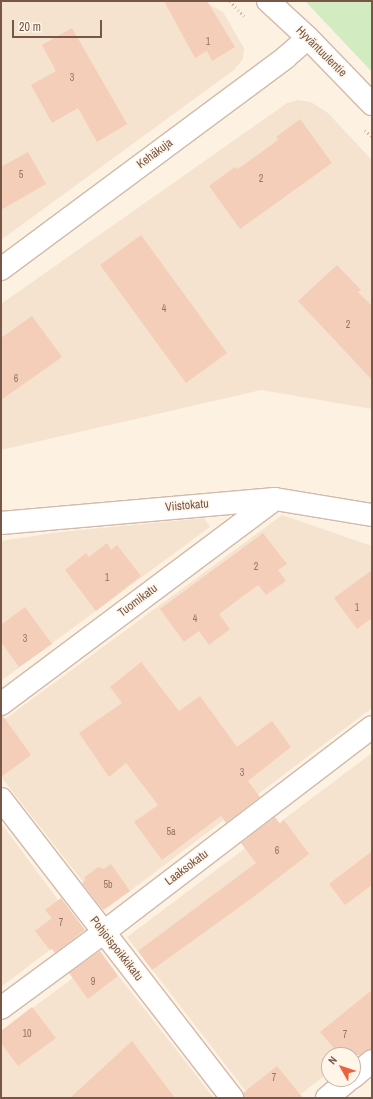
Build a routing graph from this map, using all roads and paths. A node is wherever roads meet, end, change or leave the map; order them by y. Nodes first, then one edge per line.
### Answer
1 (268, 1) edge
2 (308, 38) junction
3 (372, 104) edge
4 (1, 270) edge
5 (275, 499) junction
6 (372, 514) edge
7 (1, 523) edge
8 (1, 704) edge
9 (372, 727) edge
10 (1, 799) edge
11 (104, 932) junction
12 (1, 1008) edge
13 (372, 1061) edge
14 (361, 1070) edge
15 (340, 1087) edge
16 (232, 1098) edge
17 (327, 1098) edge

1 - 2 street, Hyväntuulentie
2 - 3 street, Hyväntuulentie
2 - 4 street, Kehäkuja
5 - 6 street, Viistokatu
5 - 7 street, Viistokatu
5 - 8 street, Tuomikatu
9 - 11 street, Laaksokatu
10 - 11 street, Pohjoispoikkikatu
11 - 12 street, Laaksokatu
11 - 16 street, Pohjoispoikkikatu
13 - 14 street
15 - 17 street

